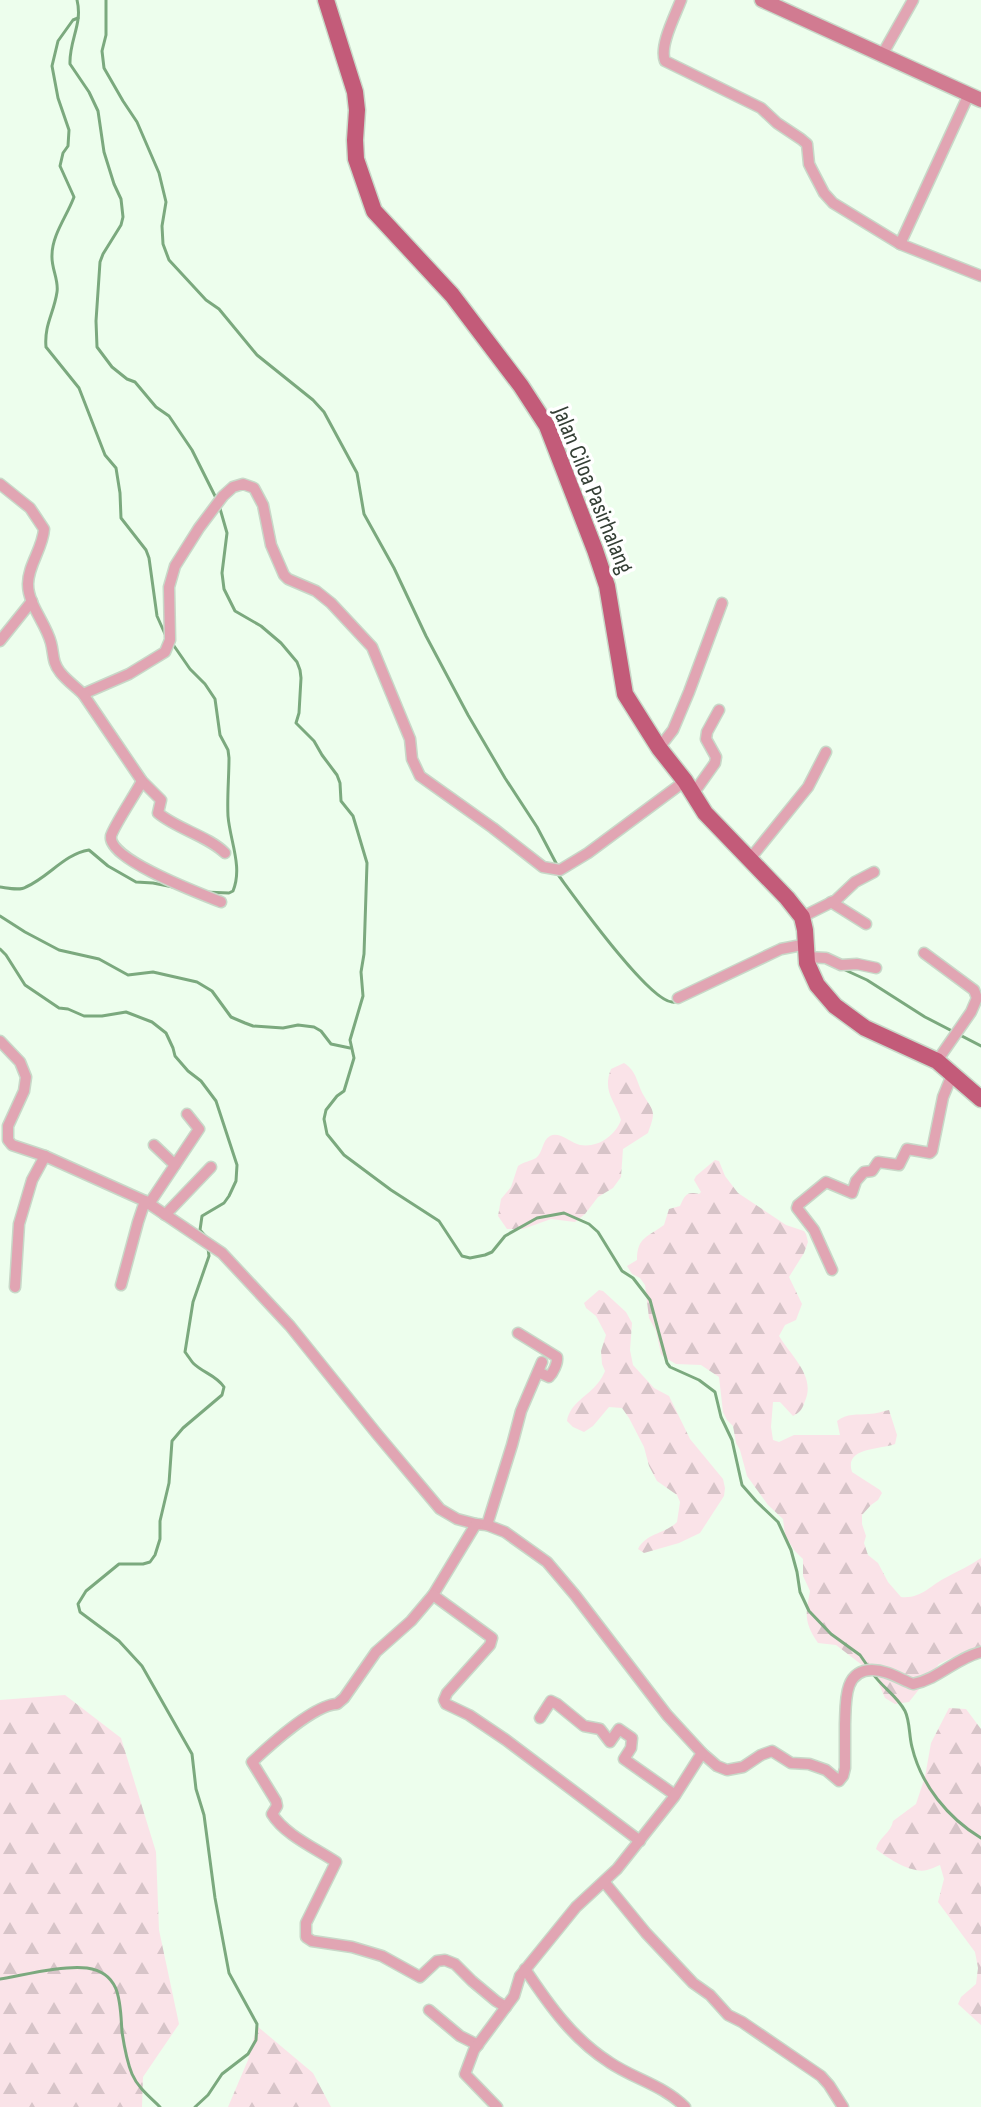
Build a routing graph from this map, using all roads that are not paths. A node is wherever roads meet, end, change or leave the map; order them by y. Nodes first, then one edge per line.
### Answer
1 (326, 0) edge
2 (681, 0) edge
3 (762, 0) edge
4 (913, 0) edge
5 (882, 55) junction
6 (975, 97) edge
7 (900, 244) junction
8 (981, 276) edge
9 (0, 484) edge
10 (32, 601) junction
11 (722, 603) dead end
12 (0, 641) edge
13 (83, 694) junction
14 (719, 710) dead end
15 (659, 748) junction
16 (826, 752) dead end
17 (142, 781) junction
18 (689, 787) junction
19 (225, 853) dead end
20 (749, 860) junction
21 (874, 872) dead end
22 (221, 902) dead end
23 (831, 902) junction
24 (802, 917) junction
25 (866, 924) dead end
26 (807, 950) junction
27 (924, 953) dead end
28 (876, 968) dead end
29 (678, 998) dead end
30 (0, 1041) edge
31 (937, 1061) junction
32 (952, 1075) junction
33 (981, 1099) edge
34 (187, 1114) dead end
35 (154, 1145) dead end
36 (45, 1156) junction
37 (175, 1165) junction
38 (211, 1167) dead end
39 (147, 1202) junction
40 (165, 1215) junction
41 (832, 1270) dead end
42 (121, 1285) dead end
43 (15, 1287) dead end
44 (518, 1333) dead end
45 (482, 1524) junction
46 (433, 1595) junction
47 (981, 1652) edge
48 (540, 1718) dead end
49 (702, 1753) junction
50 (675, 1795) junction
51 (640, 1841) junction
52 (605, 1883) junction
53 (525, 1969) junction
54 (506, 2007) junction
55 (429, 2010) dead end
56 (478, 2045) junction
57 (497, 2107) edge
58 (685, 2107) edge
59 (843, 2107) edge

1 - 15 main road, Jalan Ciloa Pasirhalang
2 - 7 street
3 - 5 street
4 - 5 street
5 - 6 street
6 - 7 street
7 - 8 street
9 - 10 street
10 - 12 street
10 - 13 street
11 - 15 street
13 - 17 street
13 - 18 street
14 - 18 street
15 - 18 main road, Jalan Ciloa Pasirhalang
16 - 20 street
17 - 19 street
17 - 22 street
18 - 20 main road, Jalan Ciloa Pasirhalang
20 - 24 main road, Jalan Ciloa Pasirhalang
21 - 23 street
23 - 24 street
23 - 25 street
24 - 26 main road
26 - 28 street
26 - 29 street
26 - 31 main road
27 - 31 street
30 - 36 street
31 - 32 main road
32 - 33 main road
32 - 41 street
34 - 37 street
35 - 37 street
36 - 39 street
36 - 43 street
37 - 39 street
38 - 40 street
39 - 40 street
39 - 42 street
40 - 45 street
44 - 45 street
45 - 46 street
45 - 49 street
46 - 51 street
46 - 54 street
47 - 49 street
48 - 50 street
49 - 50 street
50 - 51 street
51 - 52 street
52 - 53 street
52 - 59 street
53 - 54 street
53 - 58 street
54 - 56 street
55 - 56 street
56 - 57 street

